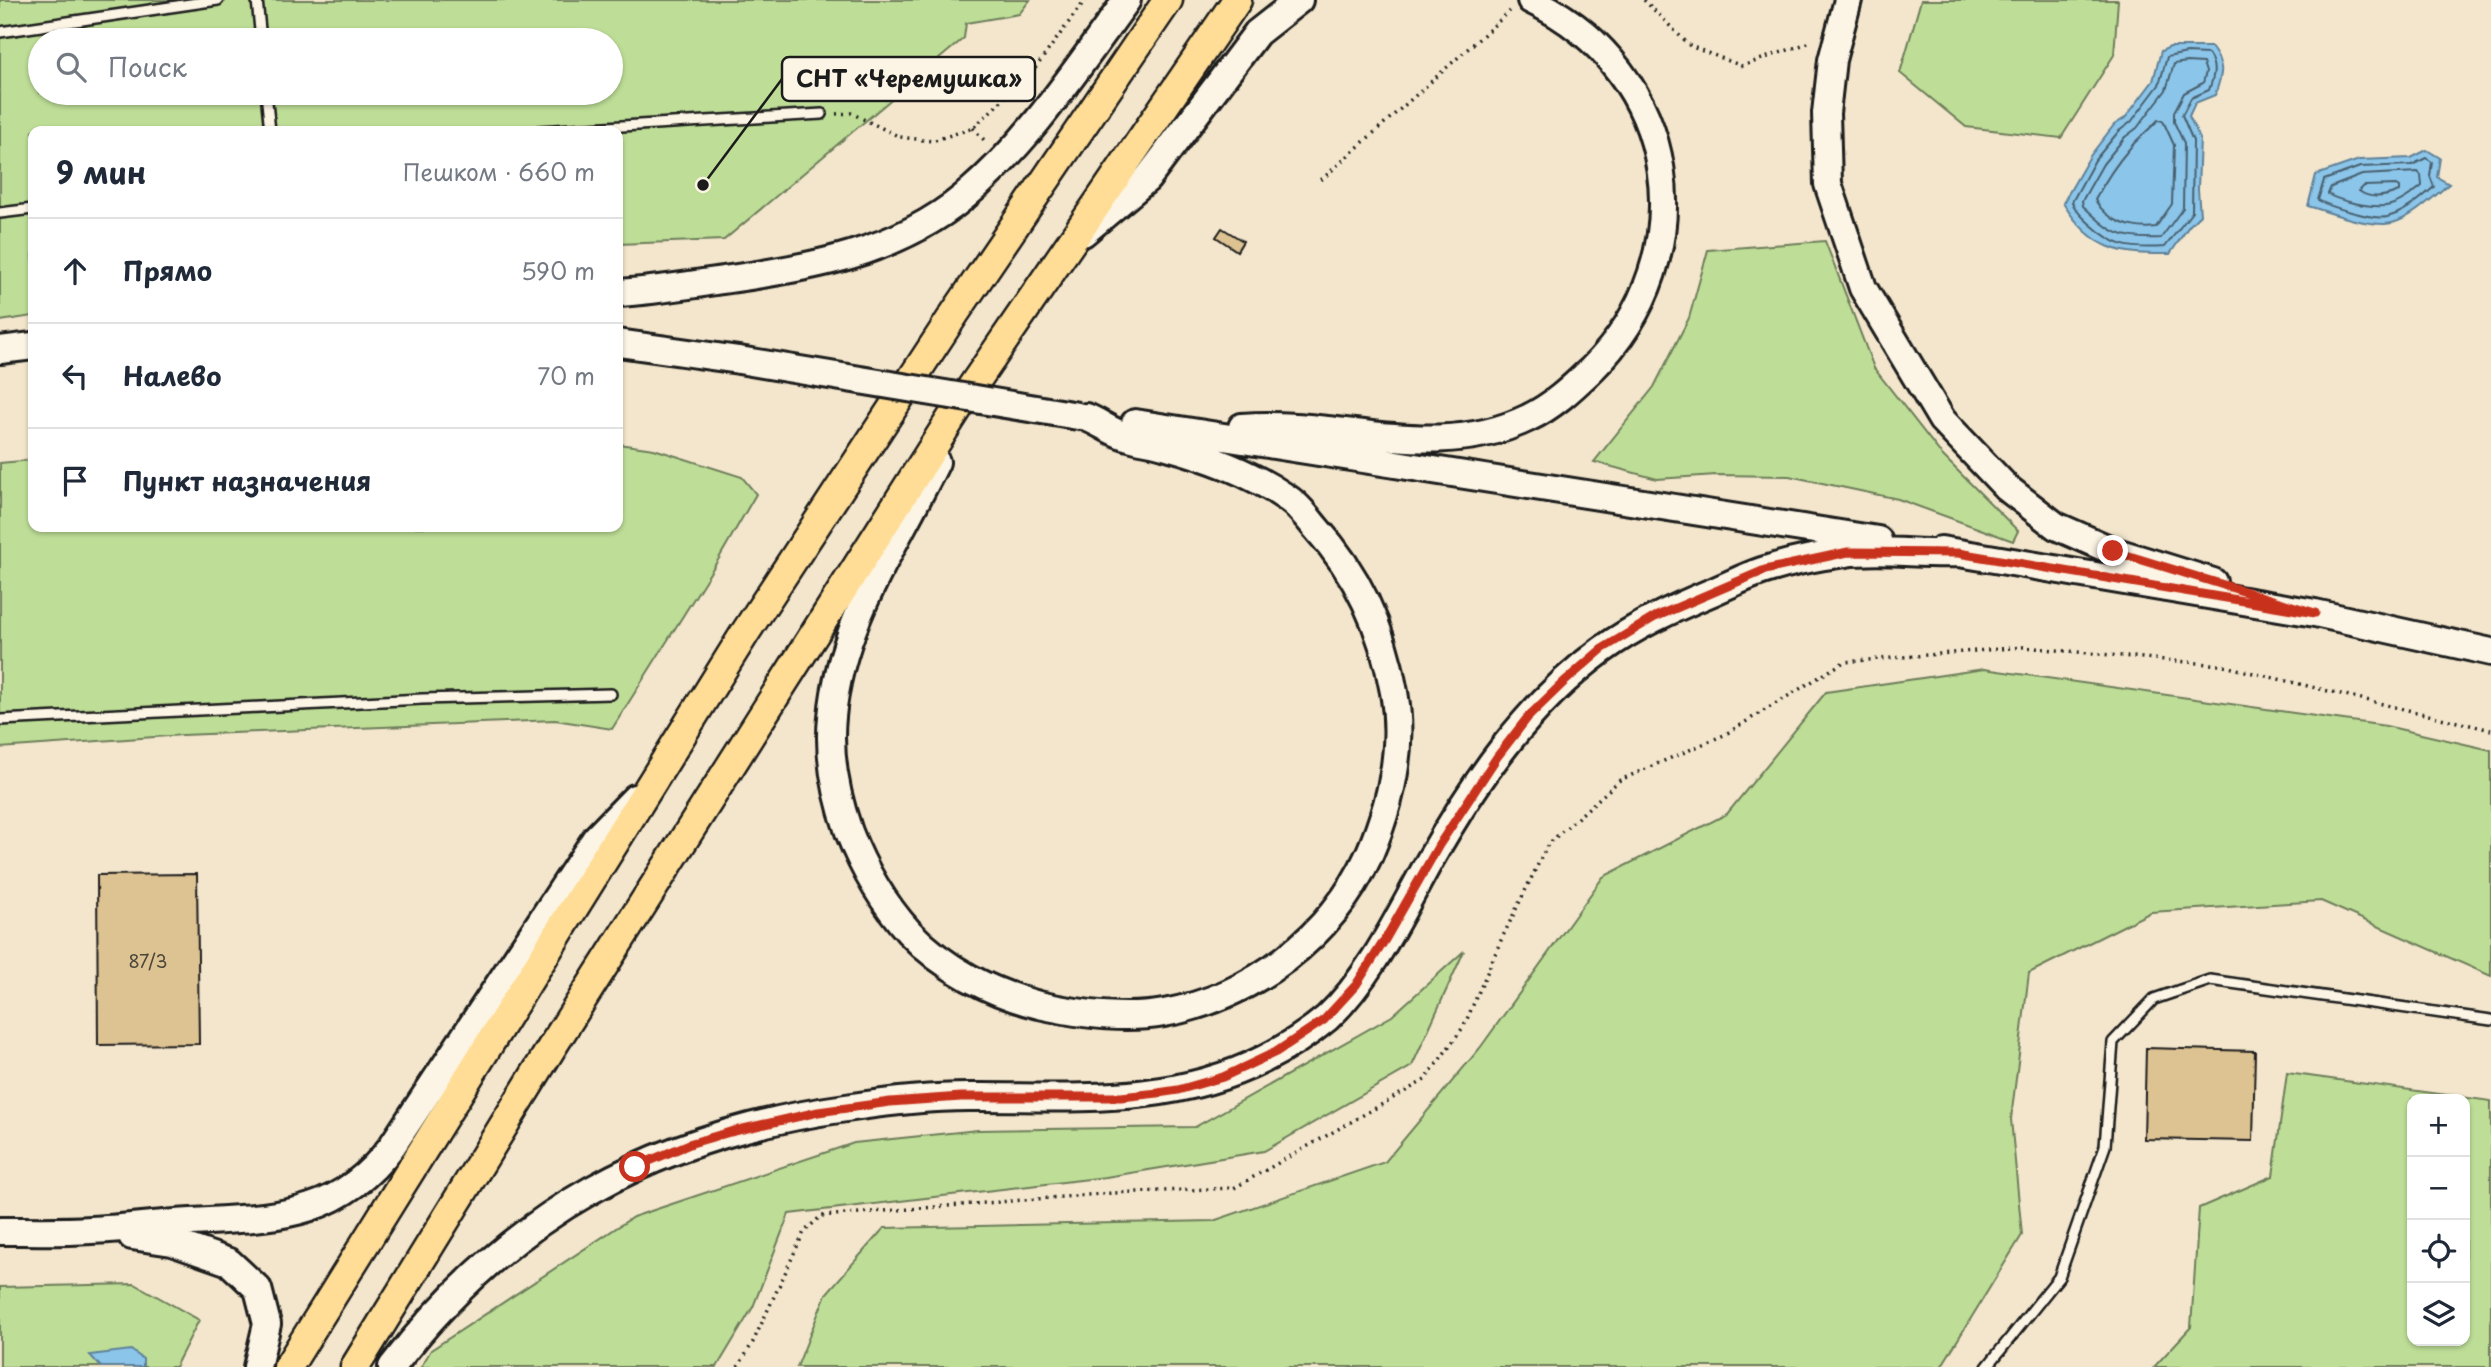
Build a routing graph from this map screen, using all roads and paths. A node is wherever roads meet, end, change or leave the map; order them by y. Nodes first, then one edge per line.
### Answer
1 (218, 0) edge
2 (257, 0) edge
3 (1085, 0) edge
4 (1127, 0) edge
5 (1168, 0) edge
6 (1237, 0) edge
7 (1299, 0) edge
8 (1644, 0) edge
9 (1848, 0) edge
10 (1522, 4) edge
11 (260, 28) edge
12 (0, 32) edge
13 (1839, 32) junction
14 (268, 105) edge
15 (822, 114) joint
16 (270, 126) edge
17 (622, 126) edge
18 (1321, 180) dead end
19 (28, 210) edge
20 (0, 213) edge
21 (1071, 244) junction
22 (623, 293) edge
23 (623, 344) edge
24 (28, 347) edge
25 (0, 350) edge
26 (28, 363) edge
27 (0, 366) edge
28 (964, 400) junction
29 (1082, 416) junction
30 (1196, 431) junction
31 (1958, 553) junction
32 (2315, 613) junction
33 (2491, 652) edge
34 (611, 694) dead end
35 (0, 720) edge
36 (2491, 730) edge
37 (660, 771) junction
38 (2491, 1020) edge
39 (92, 1230) junction
40 (0, 1231) edge
41 (257, 1367) edge
42 (288, 1367) edge
43 (355, 1367) edge
44 (392, 1367) edge
45 (738, 1367) edge
46 (1987, 1367) edge

1 - 12 lane
2 - 11 lane
3 - 15 path
4 - 22 main road
5 - 37 main road
6 - 21 main road
7 - 21 main road
8 - 13 path
9 - 13 main road
10 - 18 path
10 - 30 main road
13 - 32 main road
14 - 16 lane
15 - 17 lane
19 - 20 lane
21 - 28 main road
23 - 29 main road, bridge
24 - 25 main road
26 - 27 main road
28 - 29 main road
28 - 43 main road
29 - 30 main road
30 - 31 main road
31 - 32 main road
31 - 44 main road
32 - 33 main road
34 - 35 lane
36 - 45 path
37 - 39 main road
37 - 42 main road
38 - 46 lane
39 - 40 main road
39 - 41 main road

